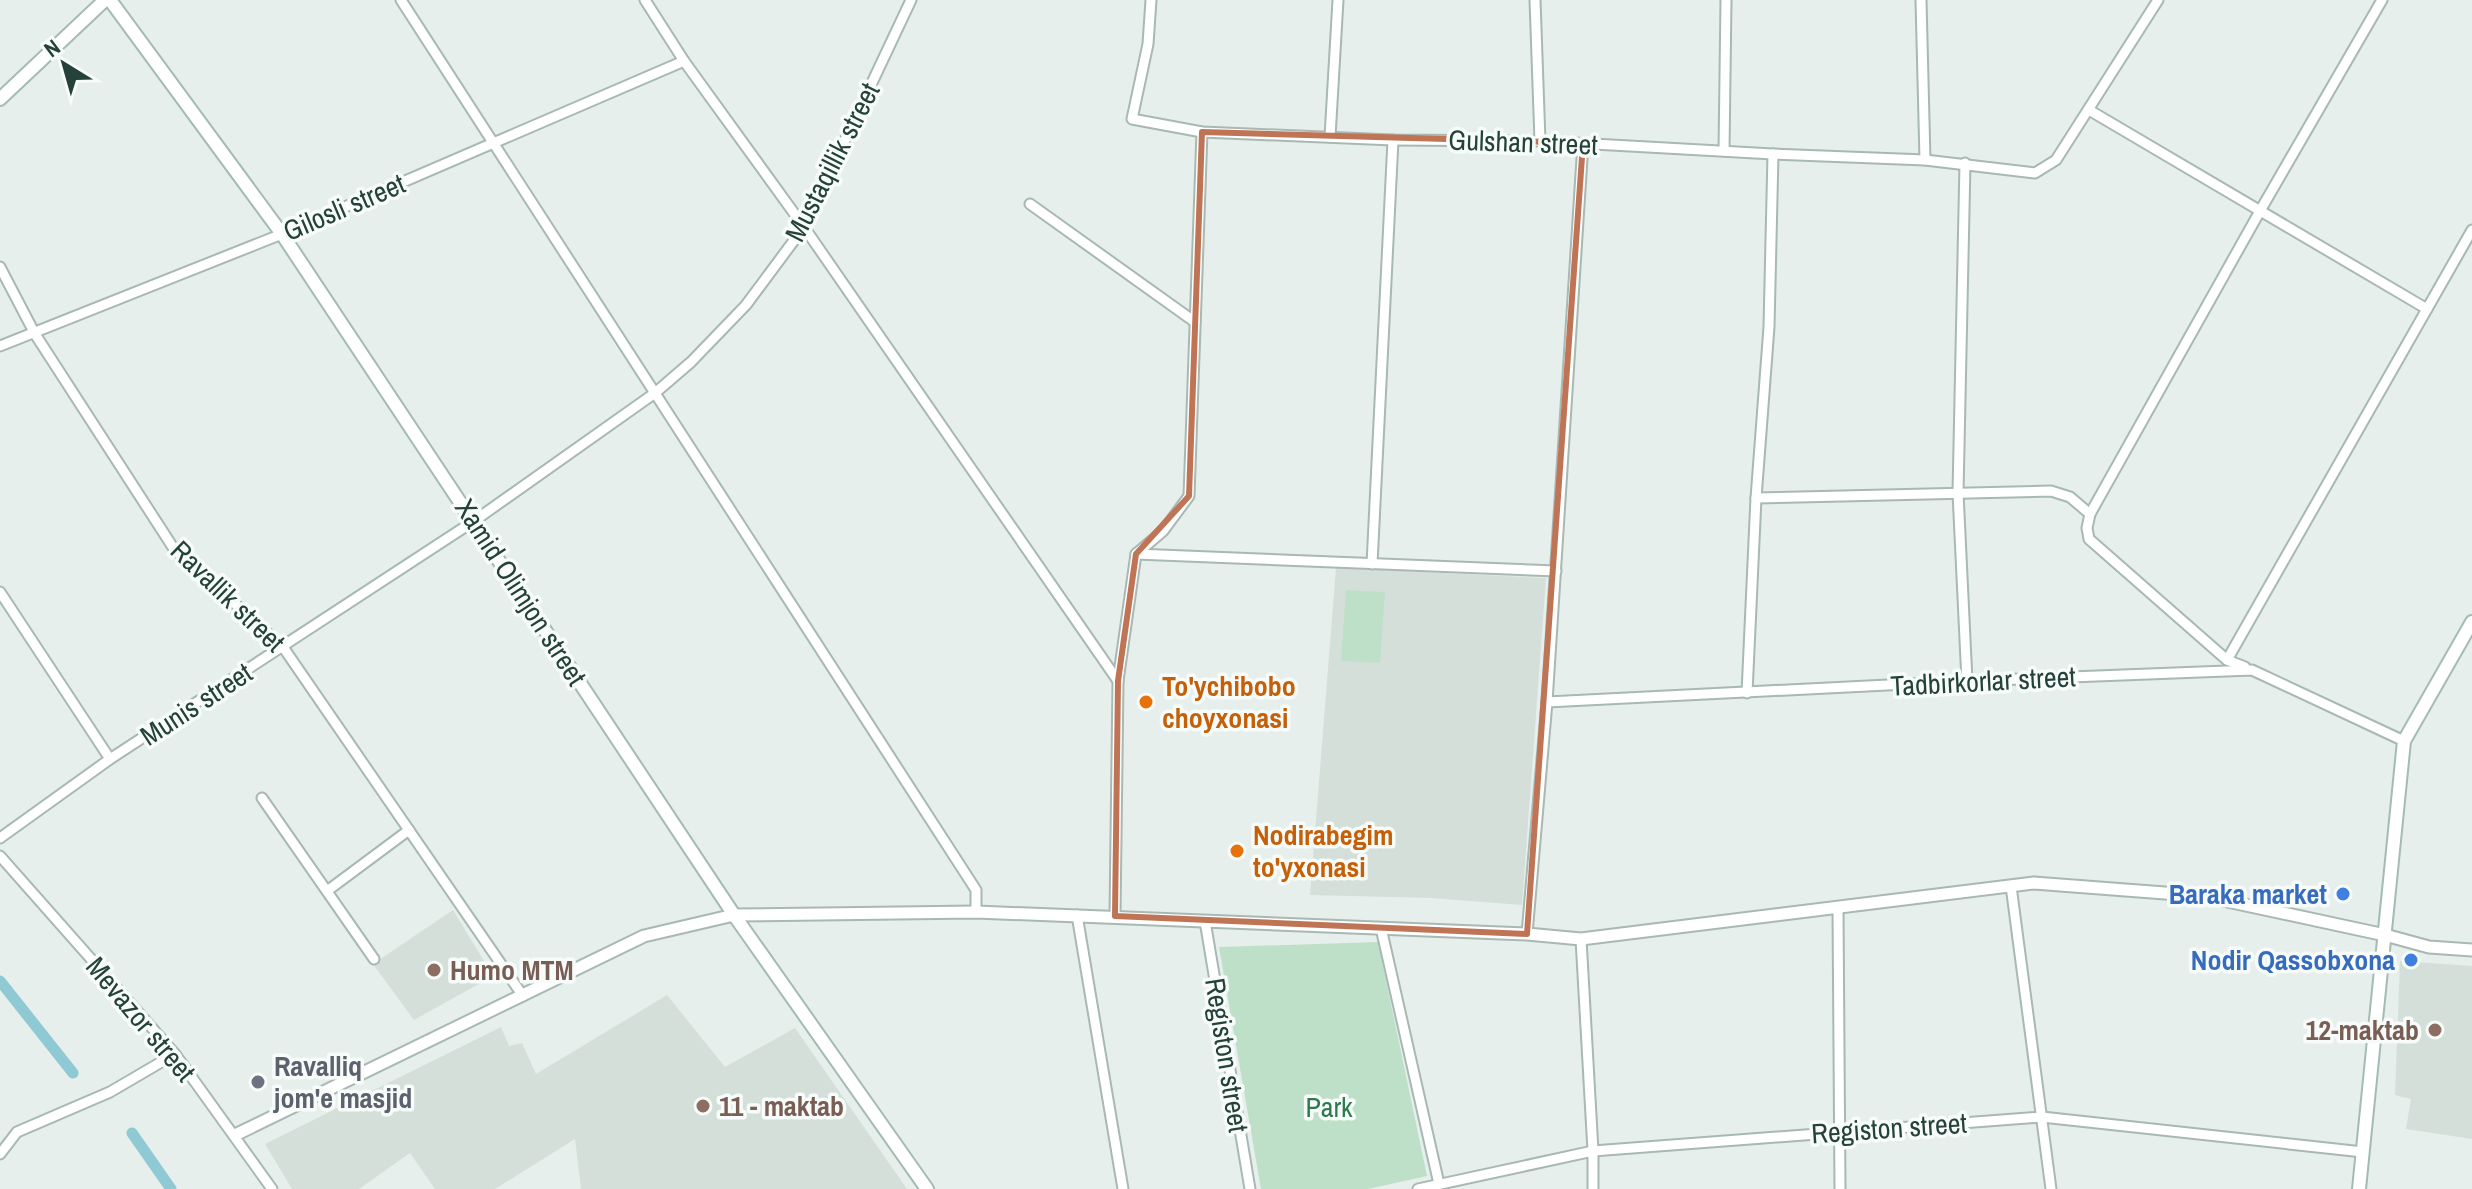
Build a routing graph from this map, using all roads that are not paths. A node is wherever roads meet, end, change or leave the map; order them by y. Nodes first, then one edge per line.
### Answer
1 (108, 0) edge
2 (401, 0) edge
3 (645, 0) edge
4 (911, 0) edge
5 (1151, 0) edge
6 (1338, 0) edge
7 (1535, 0) edge
8 (1726, 0) edge
9 (1921, 0) edge
10 (2158, 0) edge
11 (2382, 0) edge
12 (684, 61) junction
13 (0, 99) edge
14 (2089, 110) junction
15 (1202, 132) junction
16 (1330, 137) junction
17 (1393, 140) junction
18 (1540, 141) junction
19 (492, 143) junction
20 (1583, 143) junction
21 (1724, 151) junction
22 (1773, 154) junction
23 (1925, 160) junction
24 (1965, 163) junction
25 (1030, 204) dead end
26 (2260, 211) junction
27 (804, 227) junction
28 (2472, 230) edge
29 (282, 234) junction
30 (0, 267) edge
31 (2427, 309) junction
32 (1195, 322) junction
33 (35, 334) junction
34 (0, 346) edge
35 (655, 393) junction
36 (1958, 493) junction
37 (1756, 498) junction
38 (2090, 514) junction
39 (474, 521) junction
40 (1136, 554) junction
41 (1372, 564) junction
42 (1556, 571) junction
43 (0, 592) edge
44 (2472, 622) edge
45 (283, 647) junction
46 (2227, 660) junction
47 (2252, 670) junction
48 (1118, 681) junction
49 (1967, 681) junction
50 (1747, 693) junction
51 (1547, 702) junction
52 (2404, 741) junction
53 (110, 759) junction
54 (262, 798) dead end
55 (409, 830) junction
56 (0, 838) edge
57 (0, 856) edge
58 (2011, 886) junction
59 (327, 891) junction
60 (1838, 909) junction
61 (976, 912) junction
62 (734, 915) junction
63 (1077, 915) junction
64 (1115, 916) junction
65 (1205, 921) junction
66 (1381, 928) junction
67 (1527, 934) junction
68 (2385, 935) junction
69 (1581, 939) junction
70 (2472, 950) edge
71 (374, 959) dead end
72 (523, 996) junction
73 (175, 1054) junction
74 (2042, 1117) junction
75 (1839, 1132) junction
76 (235, 1135) junction
77 (1593, 1151) junction
78 (2363, 1152) junction
79 (0, 1154) edge
80 (1439, 1184) junction
81 (272, 1189) edge
82 (927, 1189) edge
83 (1123, 1189) edge
84 (1250, 1189) edge
85 (1418, 1189) edge
86 (1593, 1189) edge
87 (1840, 1189) edge
88 (2051, 1189) edge
89 (2359, 1189) edge

1 - 13 main road
1 - 29 main road, Xamid Olimjon street
2 - 19 street
3 - 12 street
4 - 27 street, Mustaqillik street
5 - 15 street, Gulshan street
6 - 16 street
7 - 18 street
8 - 21 street
9 - 23 street
10 - 14 street
11 - 26 street
12 - 19 street, Gilosli street
12 - 27 street
14 - 24 street, Gulshan street
14 - 26 street
15 - 16 street, Gulshan street
15 - 32 street
16 - 17 street, Gulshan street
17 - 18 street, Gulshan street
17 - 41 street
18 - 20 street, Gulshan street
19 - 29 street, Gilosli street
19 - 35 street
20 - 21 street, Gulshan street
20 - 42 street
21 - 22 street, Gulshan street
22 - 23 street, Gulshan street
22 - 37 street
23 - 24 street, Gulshan street
24 - 36 street
25 - 32 street
26 - 31 street
26 - 38 street
27 - 35 street, Mustaqillik street
27 - 48 street
28 - 31 street
29 - 33 street, Gilosli street
29 - 39 main road, Xamid Olimjon street
30 - 33 street, Ravallik street
31 - 46 street
32 - 40 street
33 - 34 street, Gilosli street
33 - 45 street, Ravallik street
35 - 39 street, Mustaqillik street
35 - 61 street
36 - 37 street
36 - 38 street
36 - 49 street
37 - 50 street
38 - 46 street
39 - 45 street, Munis street
39 - 62 main road, Xamid Olimjon street
40 - 41 street
40 - 48 street
41 - 42 street
42 - 51 street
43 - 53 street
44 - 52 main road
45 - 53 street, Munis street
45 - 55 street, Ravallik street
46 - 47 street
47 - 49 street, Tadbirkorlar street
47 - 52 street, Tadbirkorlar street
48 - 64 street
49 - 50 street, Tadbirkorlar street
50 - 51 street, Tadbirkorlar street
51 - 67 street
52 - 68 main road
53 - 56 street, Munis street
54 - 59 street
55 - 59 street
55 - 72 street, Ravallik street
57 - 73 street, Mevazor street
58 - 60 street
58 - 68 street
58 - 74 street
59 - 71 street
60 - 69 street
60 - 75 street
61 - 62 street
61 - 63 street
62 - 72 street
62 - 82 main road, Xamid Olimjon street
63 - 64 street
63 - 83 street
64 - 65 street
65 - 66 street
65 - 84 street, Registon street
66 - 67 street
66 - 80 street
67 - 69 street
68 - 70 street
68 - 78 main road
69 - 77 street
72 - 76 street
73 - 76 street, Mevazor street
73 - 79 street
74 - 75 street, Registon street
74 - 78 street, Registon street
74 - 88 street
75 - 77 street, Registon street
75 - 87 street
76 - 81 street, Mevazor street
77 - 80 street, Registon street
77 - 86 street
78 - 89 main road
80 - 85 street, Registon street

